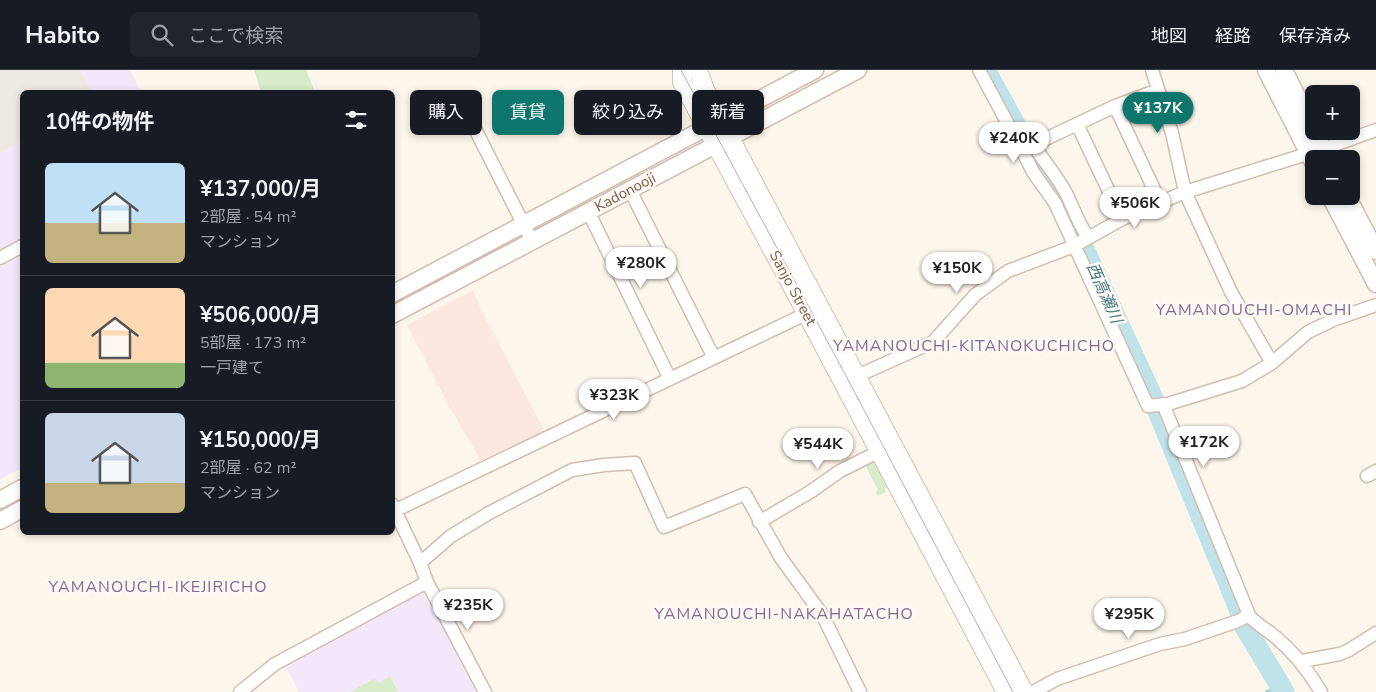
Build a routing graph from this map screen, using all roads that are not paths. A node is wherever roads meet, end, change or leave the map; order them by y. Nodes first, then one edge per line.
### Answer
1 (698, 70) edge
2 (815, 70) edge
3 (858, 70) edge
4 (979, 70) edge
5 (1152, 70) edge
6 (1266, 70) edge
7 (1284, 70) edge
8 (680, 74) edge
9 (705, 90) edge
10 (1158, 90) junction
11 (692, 92) edge
12 (764, 96) edge
13 (1116, 106) junction
14 (1305, 112) edge
15 (1076, 124) junction
16 (1376, 130) edge
17 (692, 134) edge
18 (479, 135) edge
19 (720, 135) edge
20 (723, 141) junction
21 (1314, 150) edge
22 (1331, 150) edge
23 (1305, 160) edge
24 (630, 190) junction
25 (1185, 192) junction
26 (1160, 202) junction
27 (1335, 205) edge
28 (1353, 205) edge
29 (588, 212) junction
30 (1122, 219) junction
31 (524, 224) junction
32 (1088, 238) junction
33 (532, 241) junction
34 (1074, 246) junction
35 (20, 247) edge
36 (1376, 251) edge
37 (0, 258) edge
38 (1376, 284) edge
39 (395, 292) edge
40 (1376, 305) edge
41 (813, 310) junction
42 (395, 313) edge
43 (714, 358) junction
44 (1272, 363) junction
45 (857, 376) junction
46 (670, 379) junction
47 (1158, 405) junction
48 (886, 448) junction
49 (20, 489) edge
50 (0, 500) edge
51 (395, 507) edge
52 (395, 509) edge
53 (20, 510) edge
54 (0, 521) edge
55 (760, 522) junction
56 (420, 563) junction
57 (427, 582) junction
58 (1245, 617) junction
59 (1376, 633) edge
60 (1302, 661) junction
61 (240, 692) edge
62 (485, 692) edge
63 (860, 692) edge
64 (1006, 692) edge
65 (1024, 692) edge
66 (1033, 692) edge
67 (1321, 692) edge

1 - 9 main road, Sanjo Street
2 - 12 street, Kadonooji
3 - 20 street, Kadonooji
4 - 34 street
5 - 10 street
6 - 21 street
7 - 14 street
8 - 11 main road, Sanjo Street
10 - 13 street
10 - 25 street
13 - 15 street
13 - 26 street
15 - 30 street
15 - 32 street
16 - 22 street
17 - 31 street, Kadonooji
18 - 31 street
19 - 20 main road, Sanjo Street
20 - 24 street, Kadonooji
20 - 41 main road, Sanjo Street
23 - 25 street
24 - 29 street, Kadonooji
24 - 43 street
25 - 26 street
25 - 44 street
26 - 30 street
27 - 38 street
28 - 36 street
29 - 33 street, Kadonooji
29 - 46 street
30 - 32 street
31 - 33 street
31 - 39 street, Kadonooji
32 - 34 street
33 - 42 street, Kadonooji
34 - 45 street
34 - 47 street
35 - 37 street
40 - 44 street
41 - 43 street
41 - 45 main road, Sanjo Street
41 - 48 main road, Sanjo Street
43 - 46 street
44 - 47 street
45 - 48 main road, Sanjo Street
46 - 51 street
47 - 58 street
48 - 55 street
48 - 64 main road, Sanjo Street
48 - 65 main road, Sanjo Street
49 - 50 street
52 - 56 street
53 - 54 street
55 - 56 street
55 - 63 street
56 - 57 street
57 - 61 street
57 - 62 street
58 - 60 street
58 - 66 street
59 - 60 street
60 - 67 street

